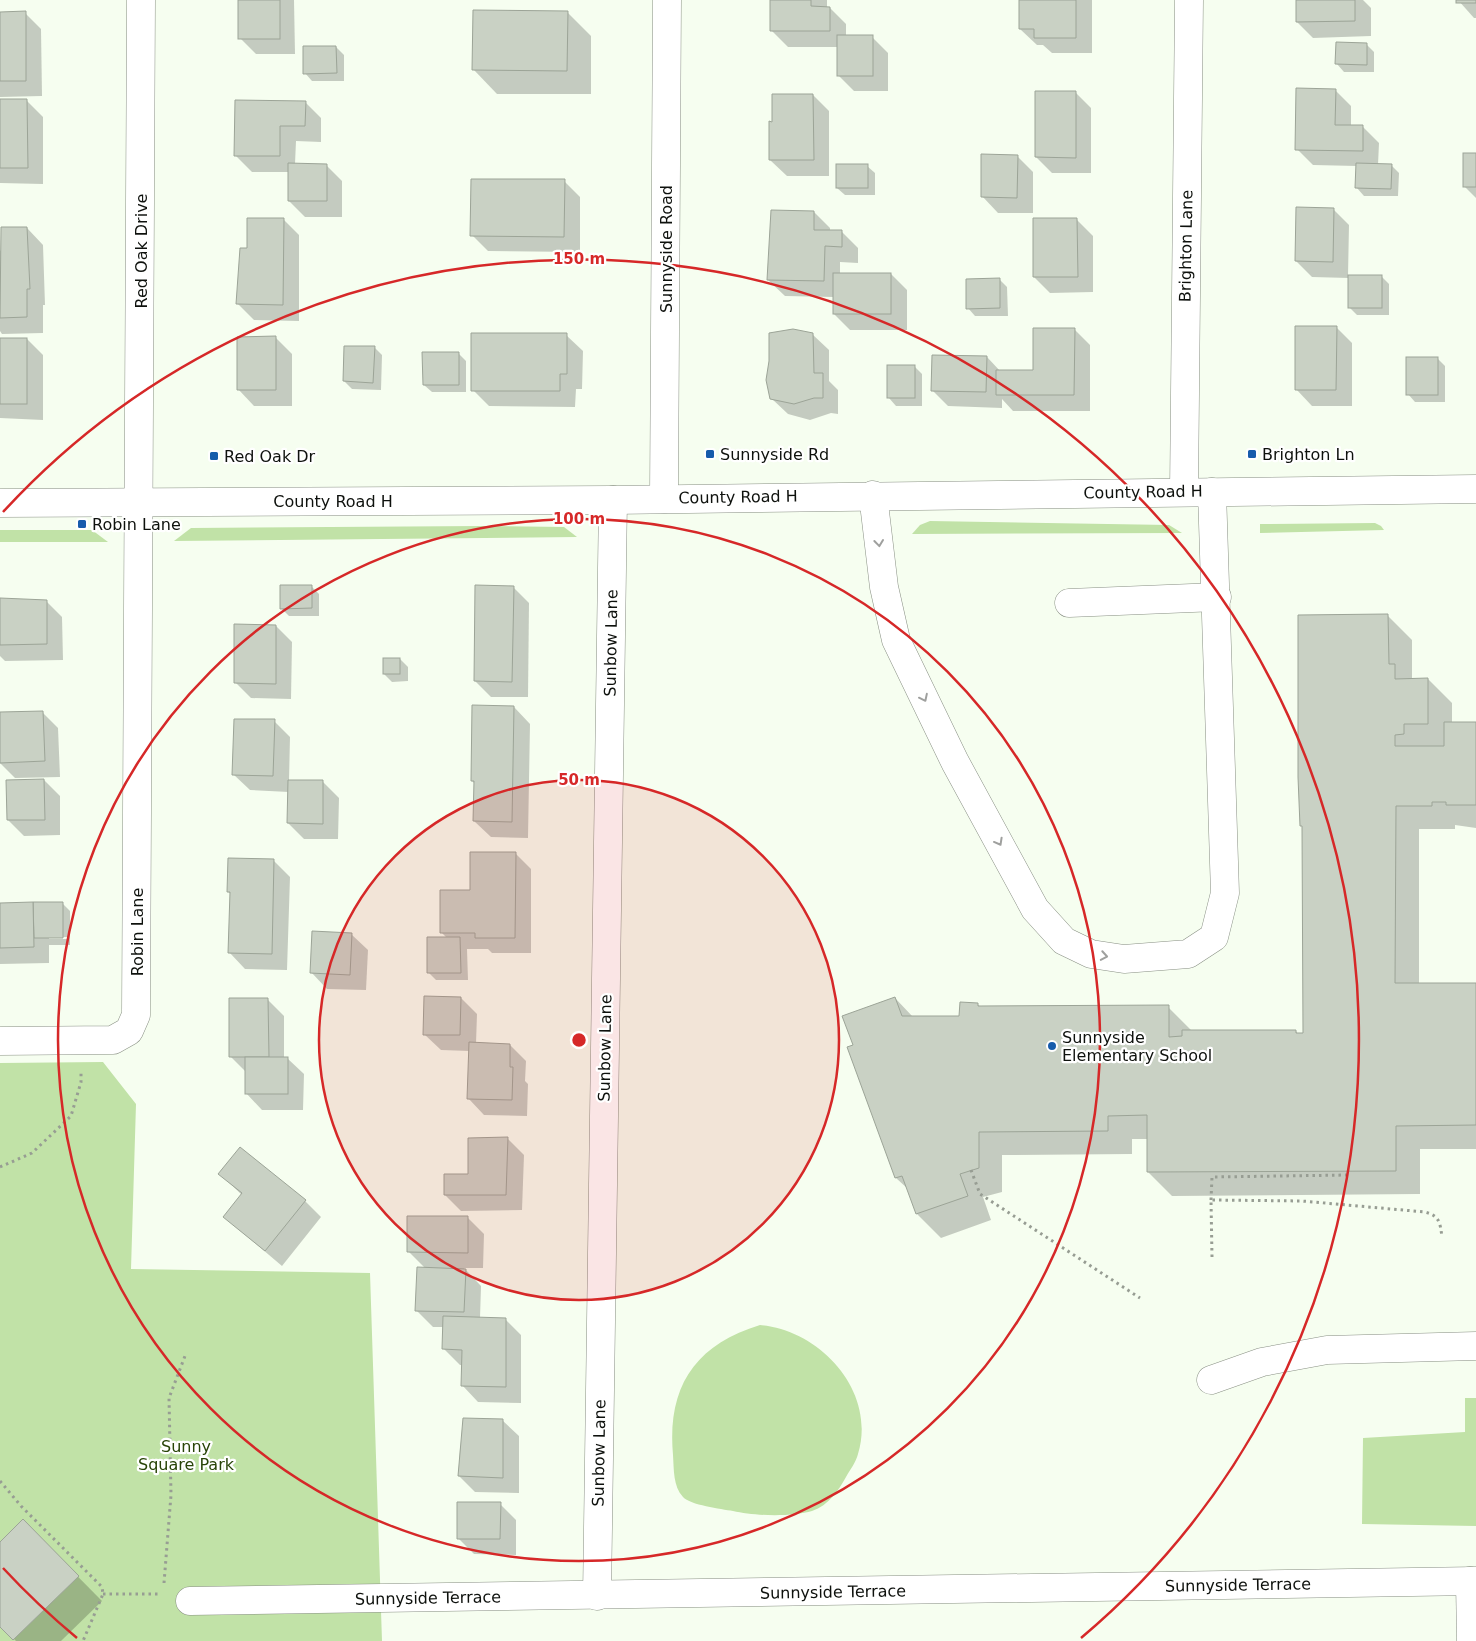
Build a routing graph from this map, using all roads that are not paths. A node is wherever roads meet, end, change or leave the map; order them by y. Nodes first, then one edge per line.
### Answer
1 (141, 0) edge
2 (667, 0) edge
3 (1189, 0) edge
4 (1476, 489) edge
5 (1184, 492) junction
6 (1212, 492) junction
7 (873, 495) junction
8 (664, 499) junction
9 (613, 500) junction
10 (140, 502) junction
11 (0, 503) edge
12 (1217, 597) junction
13 (1069, 603) dead end
14 (0, 1041) edge
15 (1476, 1346) edge
16 (1211, 1380) dead end
17 (1473, 1581) edge
18 (597, 1596) junction
19 (190, 1600) road end
20 (1471, 1641) edge

1 - 10 street, Red Oak Drive
2 - 8 street, Sunnyside Road
3 - 5 street, Brighton Lane
4 - 6 street, County Road H
5 - 6 street, County Road H
5 - 7 street, County Road H
6 - 12 street
7 - 8 street, County Road H
7 -> 12 street
8 - 9 street, County Road H
9 - 10 street, County Road H
9 - 18 street, Sunbow Lane
10 - 11 street, County Road H
10 - 14 street, Robin Lane
12 - 13 street
15 - 16 street
17 - 18 street, Sunnyside Terrace
17 - 20 street
18 - 19 street, Sunnyside Terrace

